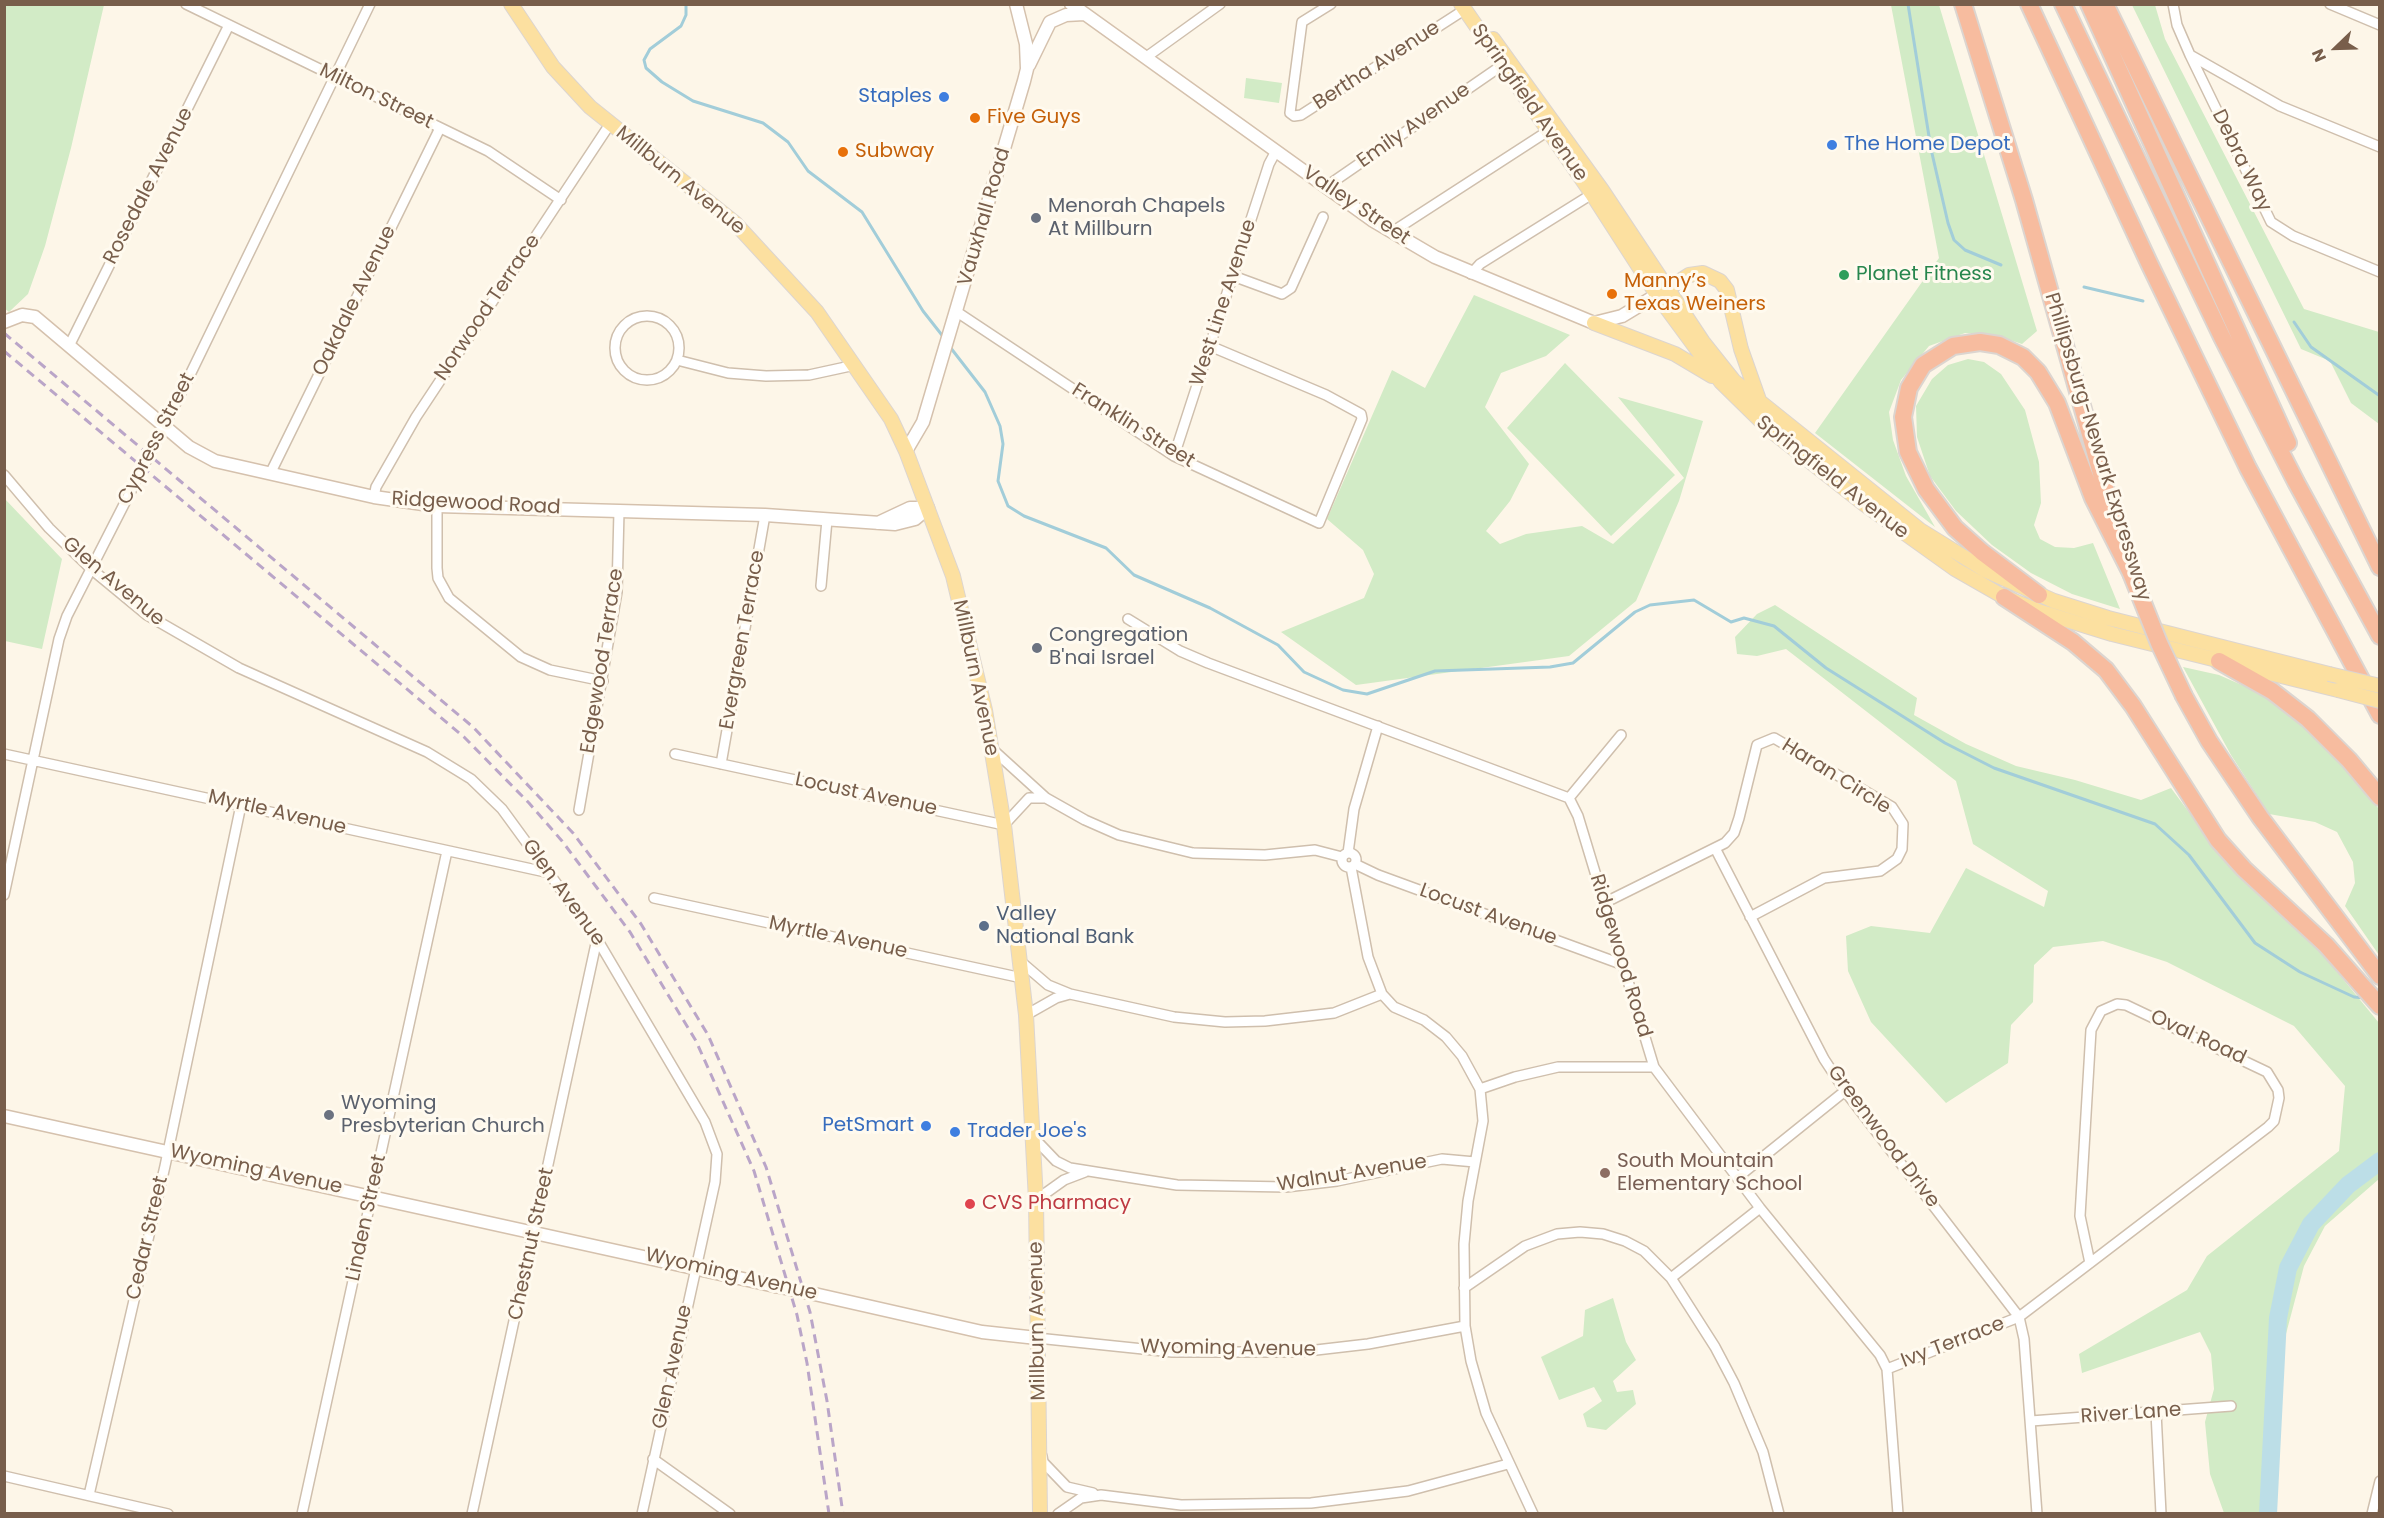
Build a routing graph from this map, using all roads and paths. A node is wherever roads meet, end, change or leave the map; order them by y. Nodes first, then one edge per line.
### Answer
1 (186, 4) edge
2 (370, 4) edge
3 (511, 4) edge
4 (1016, 4) edge
5 (1220, 4) edge
6 (1331, 4) edge
7 (1963, 4) edge
8 (2029, 4) edge
9 (2063, 4) edge
10 (2089, 4) edge
11 (2105, 4) edge
12 (2173, 4) edge
13 (2330, 4) edge
14 (1462, 7) edge
15 (1078, 8) edge
16 (229, 25) junction
17 (2379, 25) edge
18 (2190, 55) junction
19 (1145, 58) junction
20 (1501, 66) junction
21 (1027, 69) junction
22 (334, 77) junction
23 (610, 124) junction
24 (440, 128) junction
25 (1548, 131) junction
26 (2379, 147) edge
27 (1276, 151) junction
28 (1327, 186) junction
29 (1592, 194) junction
30 (561, 200) junction
31 (1323, 217) dead end
32 (1392, 232) junction
33 (2379, 272) edge
34 (1471, 274) junction
35 (1233, 276) junction
36 (1663, 292) junction
37 (957, 312) junction
38 (4, 322) edge
39 (1594, 323) junction
40 (69, 346) junction
41 (1210, 346) junction
42 (677, 360) junction
43 (855, 365) junction
44 (1721, 382) junction
45 (1759, 402) junction
46 (164, 426) junction
47 (906, 451) junction
48 (1174, 456) junction
49 (270, 474) junction
50 (4, 475) edge
51 (374, 497) junction
52 (437, 506) junction
53 (928, 508) junction
54 (619, 510) junction
55 (765, 515) junction
56 (827, 520) junction
57 (2331, 543) junction
58 (2379, 567) edge
59 (90, 568) junction
60 (2131, 573) junction
61 (821, 586) dead end
62 (2039, 595) junction
63 (2004, 597) junction
64 (1128, 620) dead end
65 (2379, 636) edge
66 (2219, 661) junction
67 (603, 681) junction
68 (2379, 686) edge
69 (2379, 700) edge
70 (2379, 715) edge
71 (1378, 726) junction
72 (1621, 735) dead end
73 (991, 748) junction
74 (4, 754) edge
75 (675, 754) dead end
76 (34, 761) junction
77 (721, 764) junction
78 (2379, 797) edge
79 (1046, 798) junction
80 (1569, 798) junction
81 (241, 805) junction
82 (579, 810) dead end
83 (1004, 825) junction
84 (1715, 848) junction
85 (447, 852) junction
86 (1345, 855) junction
87 (1353, 866) junction
88 (550, 873) junction
89 (4, 895) edge
90 (654, 898) dead end
91 (1604, 903) junction
92 (1750, 917) junction
93 (597, 939) junction
94 (1020, 961) junction
95 (1621, 964) junction
96 (2379, 976) edge
97 (1022, 978) junction
98 (1070, 994) junction
99 (1382, 994) junction
100 (2379, 1006) edge
101 (1026, 1015) junction
102 (1654, 1067) junction
103 (1480, 1089) junction
104 (1845, 1091) junction
105 (4, 1116) edge
106 (1034, 1138) junction
107 (167, 1151) junction
108 (1475, 1161) junction
109 (1085, 1172) junction
110 (1738, 1177) junction
111 (372, 1195) junction
112 (1036, 1200) junction
113 (1760, 1208) junction
114 (535, 1232) junction
115 (2090, 1263) junction
116 (695, 1266) junction
117 (1671, 1278) junction
118 (1464, 1288) junction
119 (2019, 1317) junction
120 (1465, 1326) junction
121 (1037, 1338) junction
122 (1887, 1369) junction
123 (2231, 1407) dead end
124 (2156, 1412) junction
125 (2031, 1421) junction
126 (1039, 1447) junction
127 (653, 1459) junction
128 (1508, 1464) junction
129 (4, 1476) edge
130 (2379, 1481) edge
131 (1101, 1494) junction
132 (89, 1495) junction
133 (168, 1514) edge
134 (302, 1514) edge
135 (472, 1514) edge
136 (642, 1514) edge
137 (730, 1514) edge
138 (1040, 1514) edge
139 (1058, 1514) edge
140 (1533, 1514) edge
141 (1779, 1514) edge
142 (1898, 1514) edge
143 (2037, 1514) edge
144 (2162, 1514) edge
145 (2372, 1514) edge

1 - 16 street, Milton Street
2 - 22 street, Cypress Street
3 - 23 main road, Millburn Avenue
4 - 21 main road, Vauxhall Road
5 - 19 street
6 - 14 street, Bertha Avenue
7 - 60 highway, Phillipsburg-Newark Expressway
8 - 70 highway
9 - 57 highway
10 - 57 highway
11 - 58 highway
12 - 18 street, Debra Way
13 - 17 street
14 - 20 main road, Springfield Avenue
14 - 36 main road, Springfield Avenue
15 - 19 main road, Valley Street
15 - 21 main road
16 - 22 street, Milton Street
16 - 40 street, Rosedale Avenue
18 - 26 street
18 - 33 street, Debra Way
19 - 27 main road, Valley Street
20 - 25 main road, Springfield Avenue
20 - 28 street, Emily Avenue
21 - 37 main road, Vauxhall Road
22 - 24 street, Milton Street
22 - 46 street, Cypress Street
23 - 30 street, Norwood Terrace
23 - 43 main road, Millburn Avenue
24 - 30 street, Milton Street
24 - 49 street, Oakdale Avenue
25 - 29 main road, Springfield Avenue
25 - 32 street
27 - 28 main road, Valley Street
27 - 35 street, West Line Avenue
28 - 32 main road, Valley Street
29 - 34 street
29 - 36 main road, Springfield Avenue
30 - 51 street, Norwood Terrace
31 - 35 street
32 - 34 main road, Valley Street
34 - 39 main road, Valley Street
35 - 41 street, West Line Avenue
36 - 39 main road
36 - 44 main road, Springfield Avenue
36 - 45 main road, Springfield Avenue
36 - 45 main road
37 - 47 main road, Vauxhall Road
37 - 48 street, Franklin Street
38 - 40 main road, Ridgewood Road
39 - 44 main road
40 - 46 main road, Ridgewood Road
41 - 48 street, West Line Avenue
41 - 48 street, Franklin Street
42 - 42 street
42 - 43 street
43 - 47 main road, Millburn Avenue
44 - 63 main road, Springfield Avenue
45 - 62 main road, Springfield Avenue
46 - 49 main road, Ridgewood Road
46 - 59 street, Cypress Street
47 - 53 main road, Millburn Avenue
49 - 51 main road, Ridgewood Road
50 - 59 street, Glen Avenue
51 - 52 main road, Ridgewood Road
52 - 54 main road, Ridgewood Road
52 - 67 street
53 - 56 main road, Ridgewood Road
53 - 73 main road, Millburn Avenue
54 - 55 main road, Ridgewood Road
54 - 67 street, Edgewood Terrace
55 - 56 main road, Ridgewood Road
55 - 77 street, Evergreen Terrace
56 - 61 street
57 - 65 highway
59 - 76 street, Cypress Street
59 - 88 street, Glen Avenue
60 - 62 highway
60 - 96 highway, Phillipsburg-Newark Expressway, bridge
62 - 68 main road, Springfield Avenue, bridge
63 - 66 main road, Springfield Avenue
63 - 100 highway
64 - 71 street
66 - 69 main road, Springfield Avenue, bridge
66 - 78 highway
67 - 82 street, Edgewood Terrace
71 - 80 street
71 - 86 street
72 - 80 street
73 - 79 street
73 - 83 main road, Millburn Avenue
74 - 76 street, Myrtle Avenue
75 - 77 street, Locust Avenue
76 - 81 street, Myrtle Avenue
76 - 89 street, Cypress Street
77 - 83 street, Locust Avenue
79 - 83 street
79 - 86 street
80 - 91 street, Ridgewood Road
81 - 85 street, Myrtle Avenue
81 - 107 street, Cedar Street
83 - 94 main road, Millburn Avenue
84 - 91 street
84 - 92 street, Greenwood Drive
84 - 92 street, Haran Circle
85 - 88 street, Myrtle Avenue
85 - 111 street, Linden Street
86 - 87 street
87 - 95 street, Locust Avenue
87 - 99 street
88 - 93 street, Glen Avenue
90 - 97 street, Myrtle Avenue
91 - 95 street, Ridgewood Road
92 - 104 street, Greenwood Drive
93 - 114 street, Chestnut Street
93 - 116 street, Glen Avenue
94 - 97 main road, Millburn Avenue
94 - 98 street
95 - 102 street, Ridgewood Road
97 - 101 main road, Millburn Avenue
98 - 99 street
98 - 101 street
99 - 103 street
101 - 106 main road, Millburn Avenue
102 - 103 street
102 - 110 street, Ridgewood Road
103 - 108 street
104 - 110 street
104 - 119 street, Greenwood Drive
105 - 107 main road, Wyoming Avenue
106 - 109 street, Walnut Avenue
106 - 112 main road, Millburn Avenue
107 - 111 main road, Wyoming Avenue
107 - 132 street, Cedar Street
108 - 109 street, Walnut Avenue
108 - 118 street
109 - 112 street
110 - 113 street, Ridgewood Road
111 - 114 main road, Wyoming Avenue
111 - 134 street, Linden Street
112 - 121 main road, Millburn Avenue
113 - 117 street
113 - 122 street, Ridgewood Road
114 - 116 main road, Wyoming Avenue
114 - 135 street, Chestnut Street
115 - 115 street, Oval Road
115 - 119 street, Oval Road
116 - 121 main road, Wyoming Avenue, bridge
116 - 127 street, Glen Avenue
117 - 118 street
117 - 141 street
118 - 120 street
119 - 122 street, Ivy Terrace
119 - 125 street, Greenwood Drive
120 - 121 street, Wyoming Avenue
120 - 128 street
121 - 126 main road, Millburn Avenue
122 - 142 street, Ridgewood Road
123 - 124 street, River Lane
124 - 125 street, River Lane
124 - 144 street
125 - 143 street, Greenwood Drive
126 - 131 street
126 - 138 main road, Millburn Avenue
127 - 136 street, Glen Avenue
127 - 137 street
128 - 131 street
128 - 140 street
129 - 132 street
130 - 145 street
131 - 139 street
132 - 133 street

